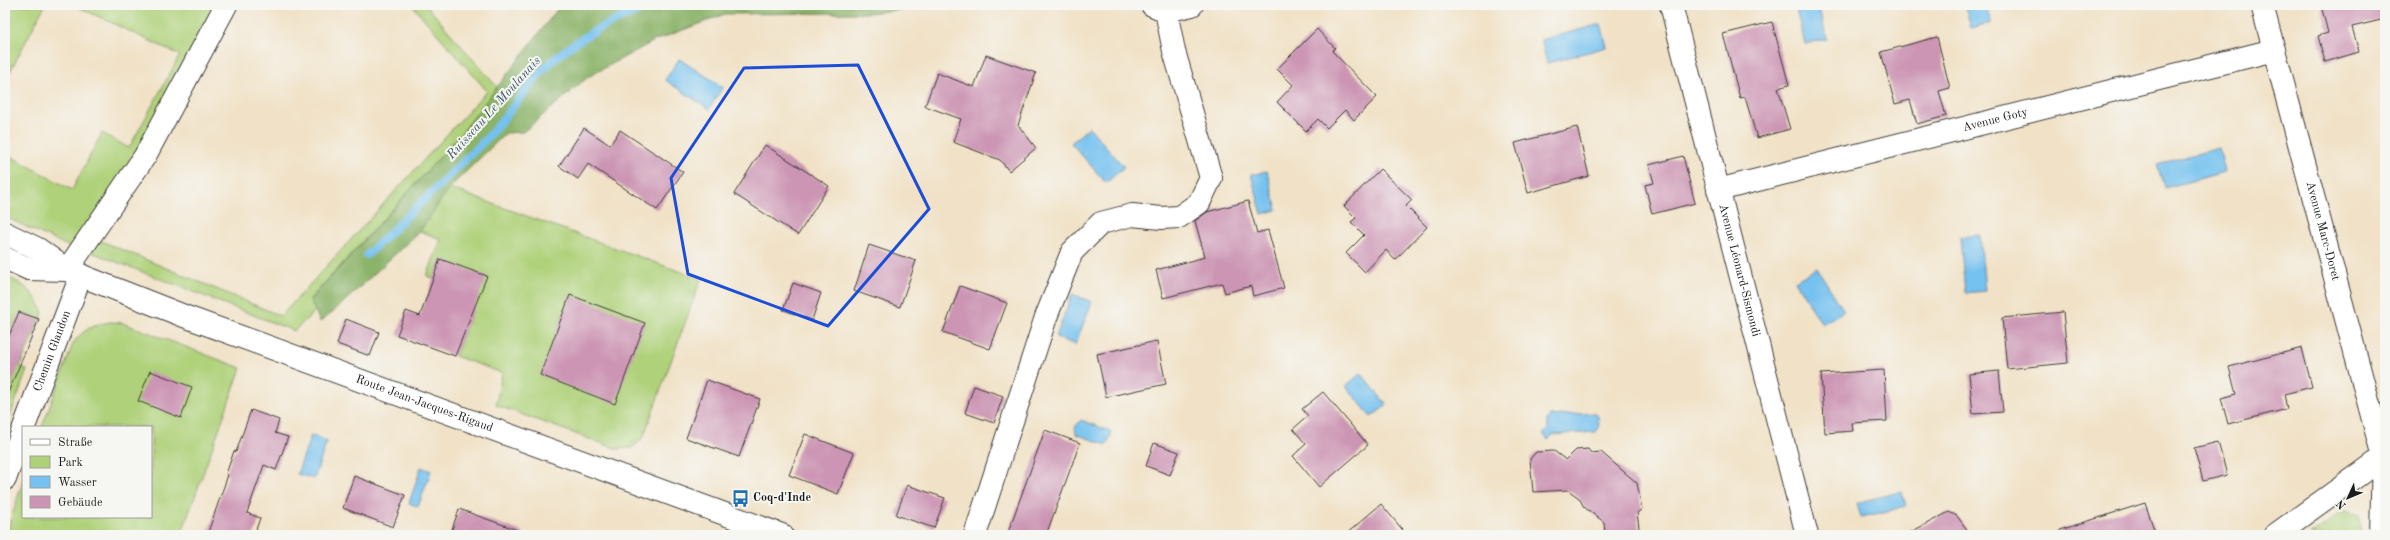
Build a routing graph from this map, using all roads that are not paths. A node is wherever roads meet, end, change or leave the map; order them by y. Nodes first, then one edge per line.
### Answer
1 (226, 5) edge
2 (1192, 5) edge
3 (1671, 5) edge
4 (2262, 5) edge
5 (1159, 8) edge
6 (2274, 50) junction
7 (1718, 190) junction
8 (5, 234) edge
9 (5, 258) edge
10 (74, 272) junction
11 (24, 426) edge
12 (22, 433) edge
13 (2384, 457) edge
14 (5, 479) edge
15 (782, 535) edge
16 (975, 535) edge
17 (1807, 535) edge
18 (2275, 535) edge
19 (2381, 535) edge

1 - 10 street, Chemin Glandon
2 - 5 street
3 - 7 street, Avenue Léonard-Sismondi
4 - 6 street, Avenue Marc-Doret
5 - 16 street
6 - 7 street, Avenue Goty
6 - 13 street, Avenue Marc-Doret
7 - 17 street, Avenue Léonard-Sismondi
8 - 10 street, Route Jean-Jacques-Rigaud
9 - 10 street, Route Jean-Jacques-Rigaud
10 - 11 street, Chemin Glandon
10 - 15 street, Route Jean-Jacques-Rigaud
12 - 14 street
13 - 18 street
13 - 19 street, Avenue Marc-Doret

